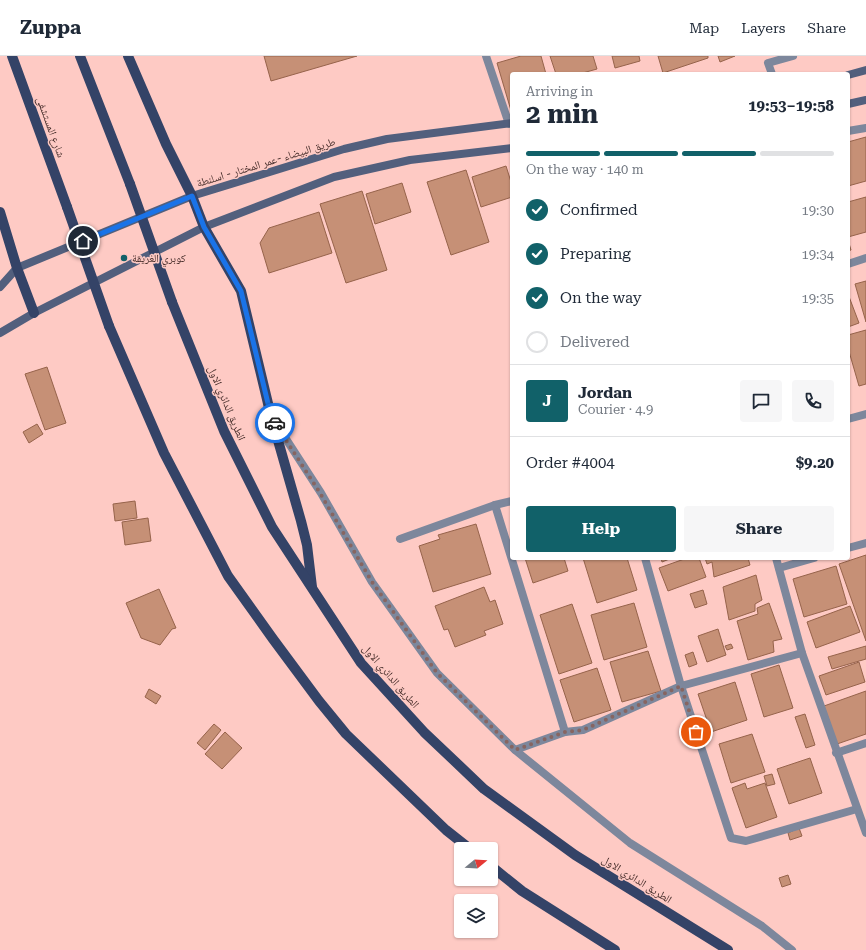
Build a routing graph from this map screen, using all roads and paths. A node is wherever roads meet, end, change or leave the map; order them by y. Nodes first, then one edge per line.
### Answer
1 (12, 56) edge
2 (80, 56) edge
3 (128, 56) edge
4 (486, 56) edge
5 (793, 56) edge
6 (767, 59) edge
7 (866, 70) edge
8 (771, 72) edge
9 (850, 74) edge
10 (866, 100) edge
11 (850, 104) edge
12 (510, 123) edge
13 (866, 128) edge
14 (850, 131) edge
15 (510, 148) edge
16 (192, 196) junction
17 (0, 212) edge
18 (204, 227) junction
19 (866, 258) edge
20 (850, 263) edge
21 (17, 268) junction
22 (0, 287) edge
23 (34, 313) junction
24 (0, 333) edge
25 (866, 414) edge
26 (271, 416) junction
27 (850, 418) edge
28 (510, 501) edge
29 (495, 505) junction
30 (400, 539) dead end
31 (866, 543) edge
32 (850, 547) edge
33 (510, 554) edge
34 (512, 560) edge
35 (647, 560) edge
36 (777, 560) edge
37 (807, 560) edge
38 (779, 568) junction
39 (313, 591) junction
40 (802, 653) junction
41 (681, 686) junction
42 (565, 732) junction
43 (866, 743) edge
44 (515, 750) junction
45 (836, 753) junction
46 (857, 809) junction
47 (864, 816) edge
48 (866, 833) edge
49 (461, 842) edge
50 (498, 872) edge
51 (615, 950) edge
52 (728, 950) edge
53 (792, 950) edge

1 - 49 main road, شارع المستشفى, bridge
2 - 39 main road, الطريق الدائري الاول, bridge
3 - 16 main road
4 - 12 street
5 - 6 street
6 - 8 street
7 - 9 main road
10 - 11 main road
12 - 16 main road, طريق البيضاء -عمر المختار - اسلنطة
13 - 14 street
15 - 18 main road
16 - 18 main road
16 - 21 main road, طريق البيضاء -عمر المختار - اسلنطة
17 - 21 main road
18 - 23 main road
18 - 26 main road
19 - 20 street
21 - 22 main road, طريق البيضاء -عمر المختار - اسلنطة
21 - 23 main road
23 - 24 main road
25 - 27 street
26 - 39 main road
26 - 44 street
28 - 29 street
29 - 30 street
29 - 33 street
31 - 32 street
34 - 42 street
35 - 41 street
36 - 38 street
37 - 38 street
38 - 40 street
39 - 52 main road, الطريق الدائري الاول
40 - 41 street
40 - 45 street
41 - 42 street
41 - 46 street
42 - 44 street
43 - 45 street
44 - 53 street
45 - 46 street
46 - 47 street
47 - 48 street
50 - 51 main road

